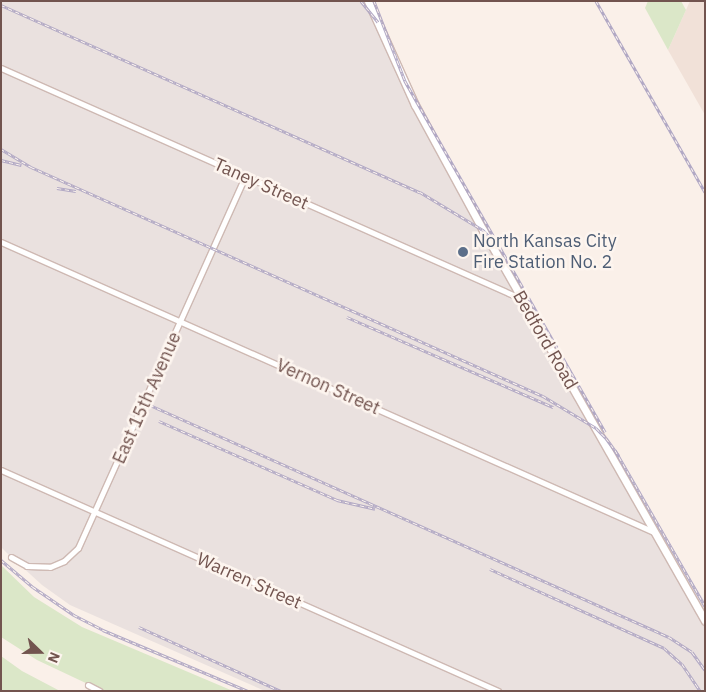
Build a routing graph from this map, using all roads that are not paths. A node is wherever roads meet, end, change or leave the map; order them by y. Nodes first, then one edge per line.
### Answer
1 (368, 1) edge
2 (1, 68) edge
3 (245, 177) junction
4 (1, 242) edge
5 (522, 300) junction
6 (180, 322) junction
7 (1, 470) edge
8 (95, 512) junction
9 (656, 533) junction
10 (10, 557) dead end
11 (705, 620) edge
12 (88, 686) dead end
13 (100, 691) edge
14 (498, 691) edge

1 - 5 street, Bedford Road
2 - 3 street, Taney Street
3 - 5 street, Taney Street
3 - 6 street, East 15th Avenue
4 - 6 street, Vernon Street
5 - 9 street, Bedford Road
6 - 8 street, East 15th Avenue
6 - 9 street, Vernon Street
7 - 8 street, Warren Street
8 - 10 street, East 15th Avenue
8 - 14 street, Warren Street
9 - 11 street, Bedford Road
12 - 13 street

